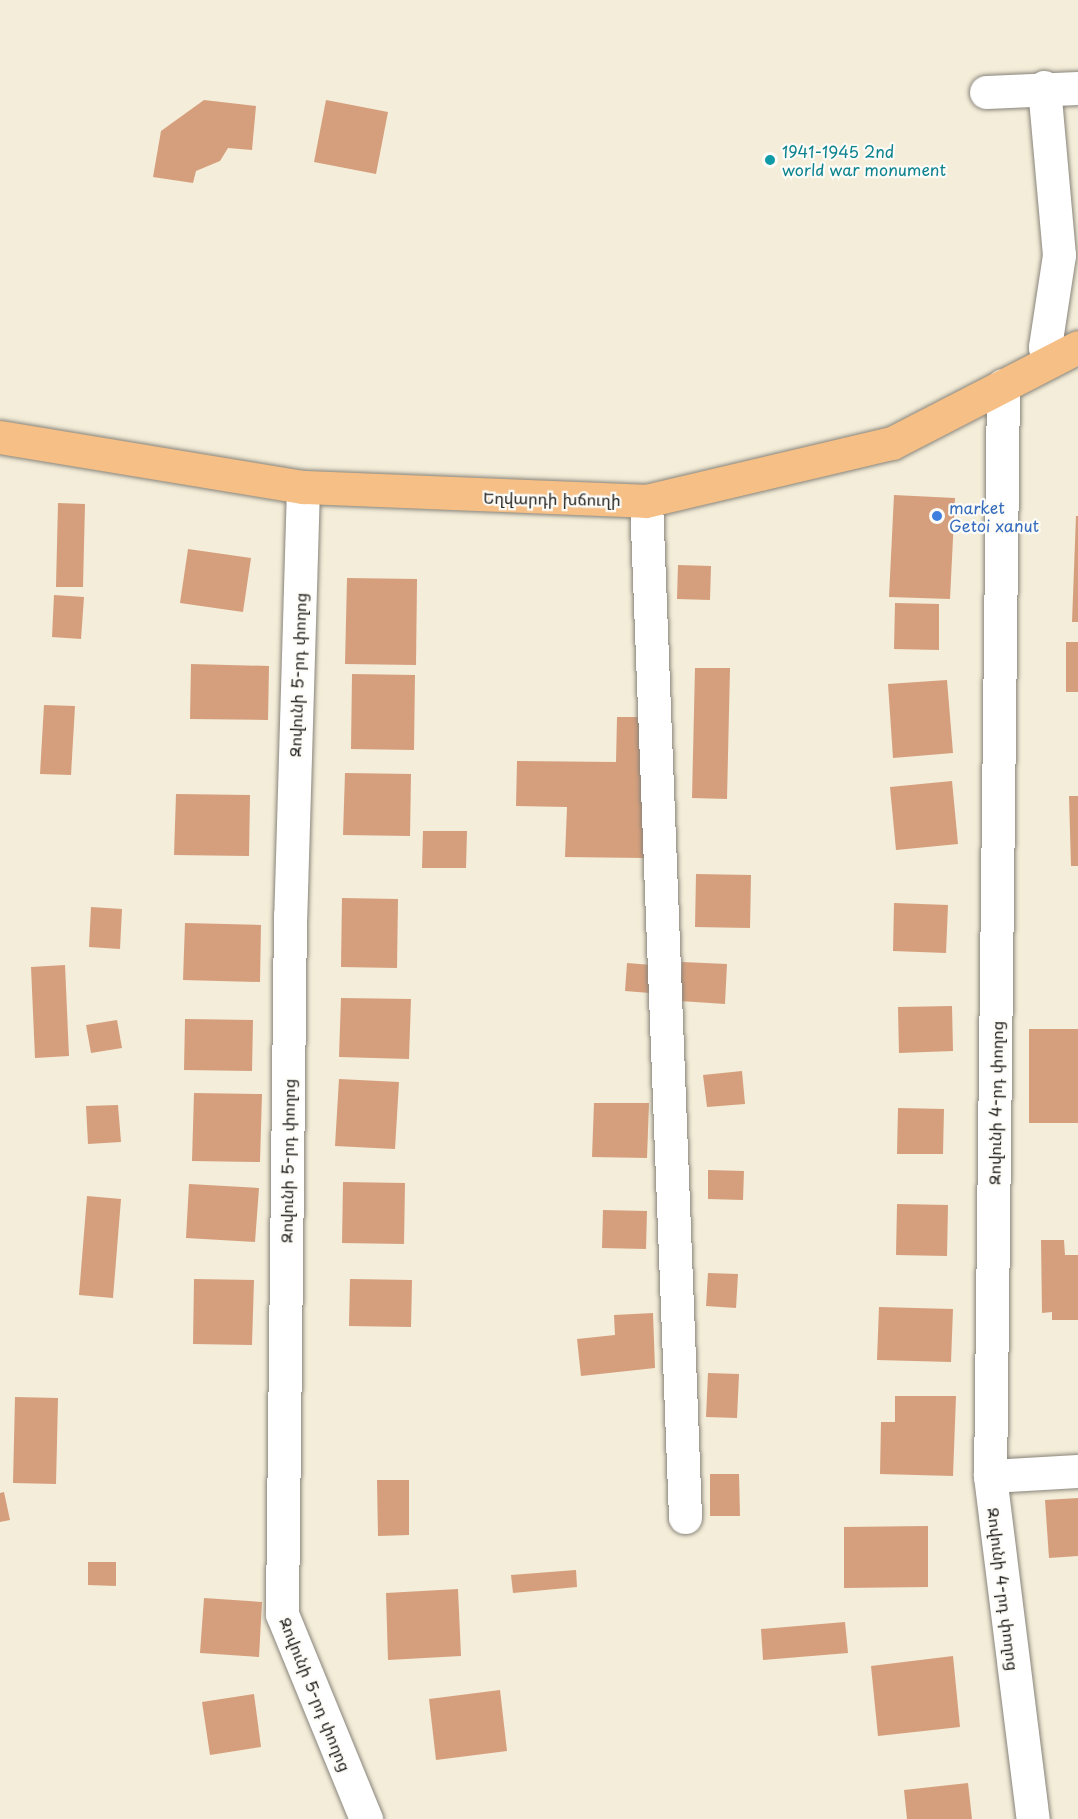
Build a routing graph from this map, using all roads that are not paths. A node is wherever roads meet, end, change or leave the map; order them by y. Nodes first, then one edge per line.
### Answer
1 (1044, 87) junction
2 (1078, 88) edge
3 (986, 92) dead end
4 (1078, 347) edge
5 (1048, 362) junction
6 (1003, 385) junction
7 (0, 437) edge
8 (303, 487) junction
9 (646, 501) junction
10 (1078, 1471) edge
11 (990, 1476) junction
12 (685, 1517) dead end
13 (366, 1819) edge
14 (1033, 1819) edge

1 - 2 street
1 - 3 street
1 - 5 street
4 - 5 main road, Եղվարդի խճուղի
5 - 6 main road, Եղվարդի խճուղի
6 - 9 main road, Եղվարդի խճուղի
6 - 11 street, Զովունի 4-րդ փողոց
7 - 8 main road, Եղվարդի խճուղի
8 - 9 main road, Եղվարդի խճուղի
8 - 13 street, Զովունի 5-րդ փողոց
9 - 12 street
10 - 11 street
11 - 14 street, Զովունի 4-րդ փողոց

